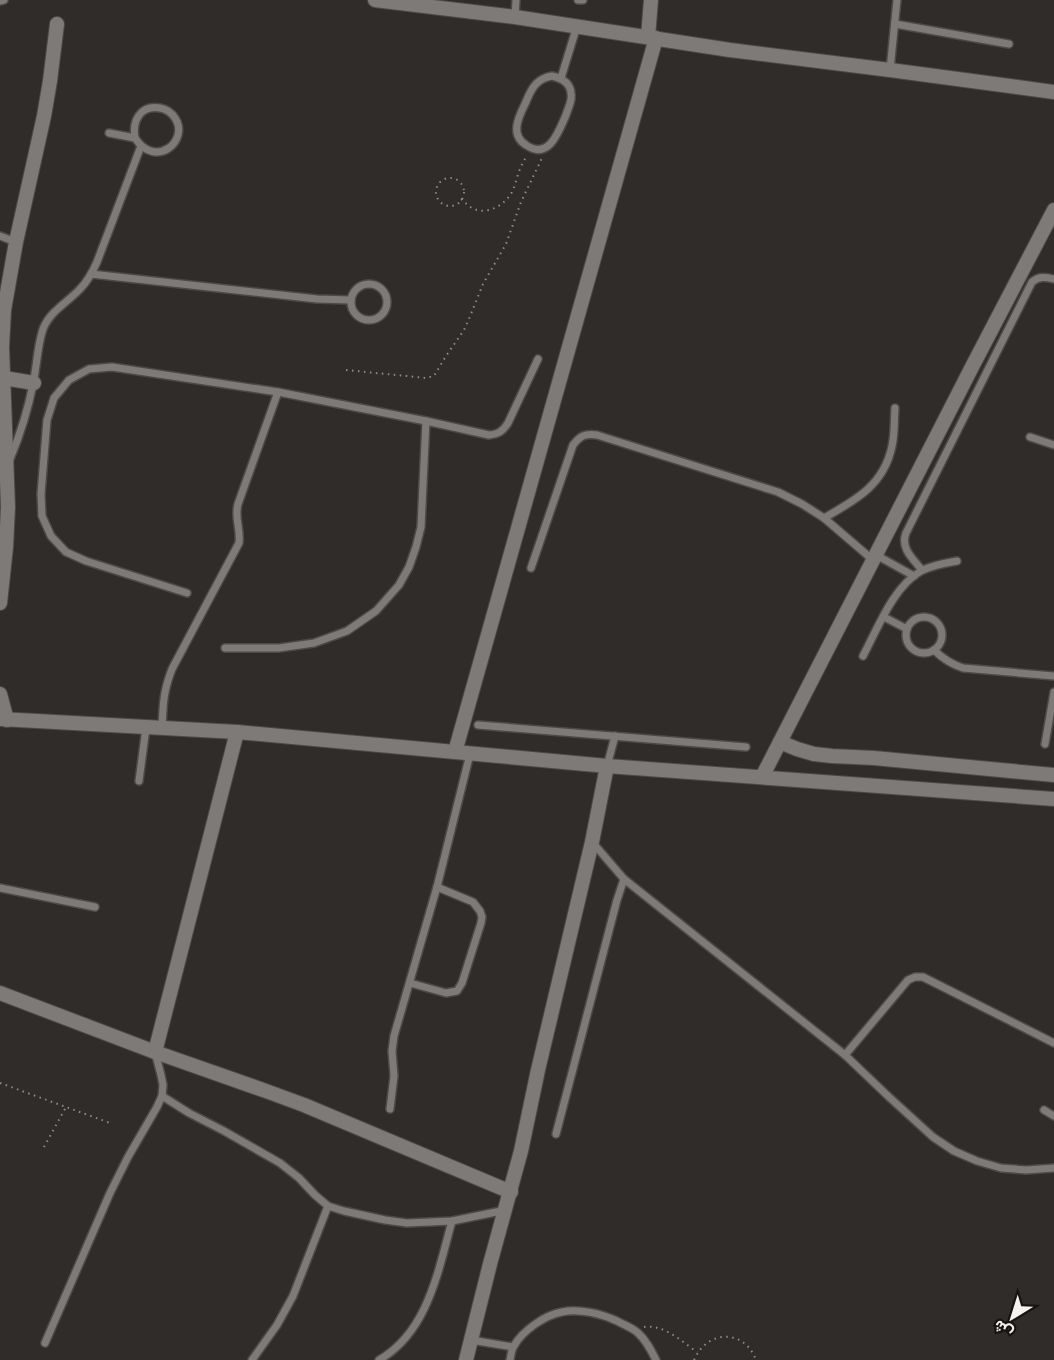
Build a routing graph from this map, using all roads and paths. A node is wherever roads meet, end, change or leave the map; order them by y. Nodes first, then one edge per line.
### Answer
1 (375, 0) edge
2 (516, 0) edge
3 (651, 0) edge
4 (897, 0) edge
5 (515, 17) junction
6 (57, 24) dead end
7 (895, 24) junction
8 (577, 26) junction
9 (652, 38) junction
10 (1009, 44) dead end
11 (890, 70) junction
12 (561, 78) junction
13 (1054, 92) edge
14 (110, 133) dead end
15 (135, 138) junction
16 (141, 146) junction
17 (546, 147) junction
18 (531, 148) junction
19 (461, 199) junction
20 (1054, 210) edge
21 (0, 236) edge
22 (16, 242) junction
23 (91, 274) junction
24 (1054, 279) edge
25 (351, 300) junction
26 (538, 360) dead end
27 (346, 370) dead end
28 (4, 378) junction
29 (34, 383) junction
30 (278, 392) junction
31 (895, 408) dead end
32 (426, 421) junction
33 (1030, 437) dead end
34 (1054, 445) edge
35 (6, 467) junction
36 (824, 518) junction
37 (874, 558) junction
38 (957, 561) dead end
39 (531, 568) dead end
40 (922, 570) junction
41 (914, 576) junction
42 (187, 593) dead end
43 (0, 603) edge
44 (884, 617) junction
45 (907, 629) junction
46 (225, 648) dead end
47 (934, 650) junction
48 (863, 656) dead end
49 (1054, 676) edge
50 (1054, 692) edge
51 (0, 694) edge
52 (4, 719) edge
53 (478, 725) dead end
54 (146, 728) junction
55 (162, 729) junction
56 (237, 732) junction
57 (615, 736) junction
58 (780, 742) junction
59 (1045, 744) dead end
60 (746, 747) dead end
61 (455, 752) junction
62 (470, 754) junction
63 (607, 766) junction
64 (1054, 775) edge
65 (762, 777) junction
66 (139, 781) dead end
67 (1054, 799) edge
68 (592, 842) junction
69 (624, 879) junction
70 (437, 887) junction
71 (0, 888) edge
72 (95, 907) dead end
73 (410, 982) junction
74 (0, 993) edge
75 (1054, 1043) edge
76 (155, 1052) junction
77 (845, 1055) junction
78 (0, 1083) edge
79 (162, 1096) junction
80 (66, 1107) junction
81 (390, 1109) dead end
82 (1044, 1110) dead end
83 (1054, 1116) edge
84 (110, 1123) dead end
85 (556, 1134) dead end
86 (44, 1147) dead end
87 (1054, 1168) edge
88 (511, 1192) junction
89 (328, 1206) junction
90 (506, 1210) junction
91 (452, 1221) junction
92 (637, 1332) junction
93 (471, 1340) junction
94 (45, 1343) dead end
95 (513, 1347) junction
96 (697, 1352) junction
97 (252, 1360) edge
98 (379, 1360) edge
99 (466, 1360) edge
100 (510, 1360) edge
101 (656, 1360) edge
102 (694, 1360) edge
103 (756, 1360) edge

1 - 5 street
2 - 5 lane
3 - 9 street
4 - 7 lane
5 - 8 street
6 - 22 street
7 - 10 lane
7 - 11 lane
8 - 9 street
8 - 12 lane
9 - 11 street
9 - 61 street
11 - 13 street
12 - 17 lane
12 - 18 lane
14 - 15 lane
15 - 16 lane
15 - 16 lane
16 - 23 lane
17 - 18 lane
17 - 27 path
18 - 19 path
19 - 19 path
20 - 37 street
21 - 22 lane
22 - 28 street
23 - 25 lane
23 - 29 lane
24 - 40 lane
25 - 25 lane
26 - 32 lane
28 - 29 street
28 - 35 street
29 - 35 lane
30 - 32 lane
30 - 42 lane
30 - 55 lane
31 - 36 lane
32 - 46 lane
33 - 34 lane
35 - 43 street
36 - 37 lane
36 - 39 lane
37 - 41 lane
37 - 58 street
38 - 40 lane
40 - 41 lane
41 - 44 lane
44 - 45 lane
44 - 48 lane
45 - 47 lane
45 - 47 lane
47 - 49 lane
50 - 59 lane
51 - 52 street
52 - 54 street
53 - 57 lane
54 - 55 street
54 - 66 lane
55 - 56 street
56 - 61 street
56 - 76 street
57 - 60 lane
57 - 63 lane
58 - 64 street
58 - 65 street
61 - 62 street
62 - 63 street
62 - 70 lane
63 - 65 street
63 - 68 street
65 - 67 street
68 - 69 lane
68 - 88 street
69 - 77 lane
69 - 85 lane
70 - 73 lane
70 - 73 lane
71 - 72 lane
73 - 81 lane
74 - 76 street
75 - 77 lane
76 - 79 lane
76 - 88 street
77 - 87 lane
78 - 80 path
79 - 89 lane
79 - 94 lane
80 - 84 path
80 - 86 path
82 - 83 lane
88 - 90 street
89 - 91 lane
89 - 97 lane
90 - 91 lane
90 - 93 street
91 - 98 lane
92 - 95 lane
92 - 96 path
92 - 101 lane
93 - 95 lane
93 - 99 street
95 - 100 lane
96 - 102 path
96 - 103 path

